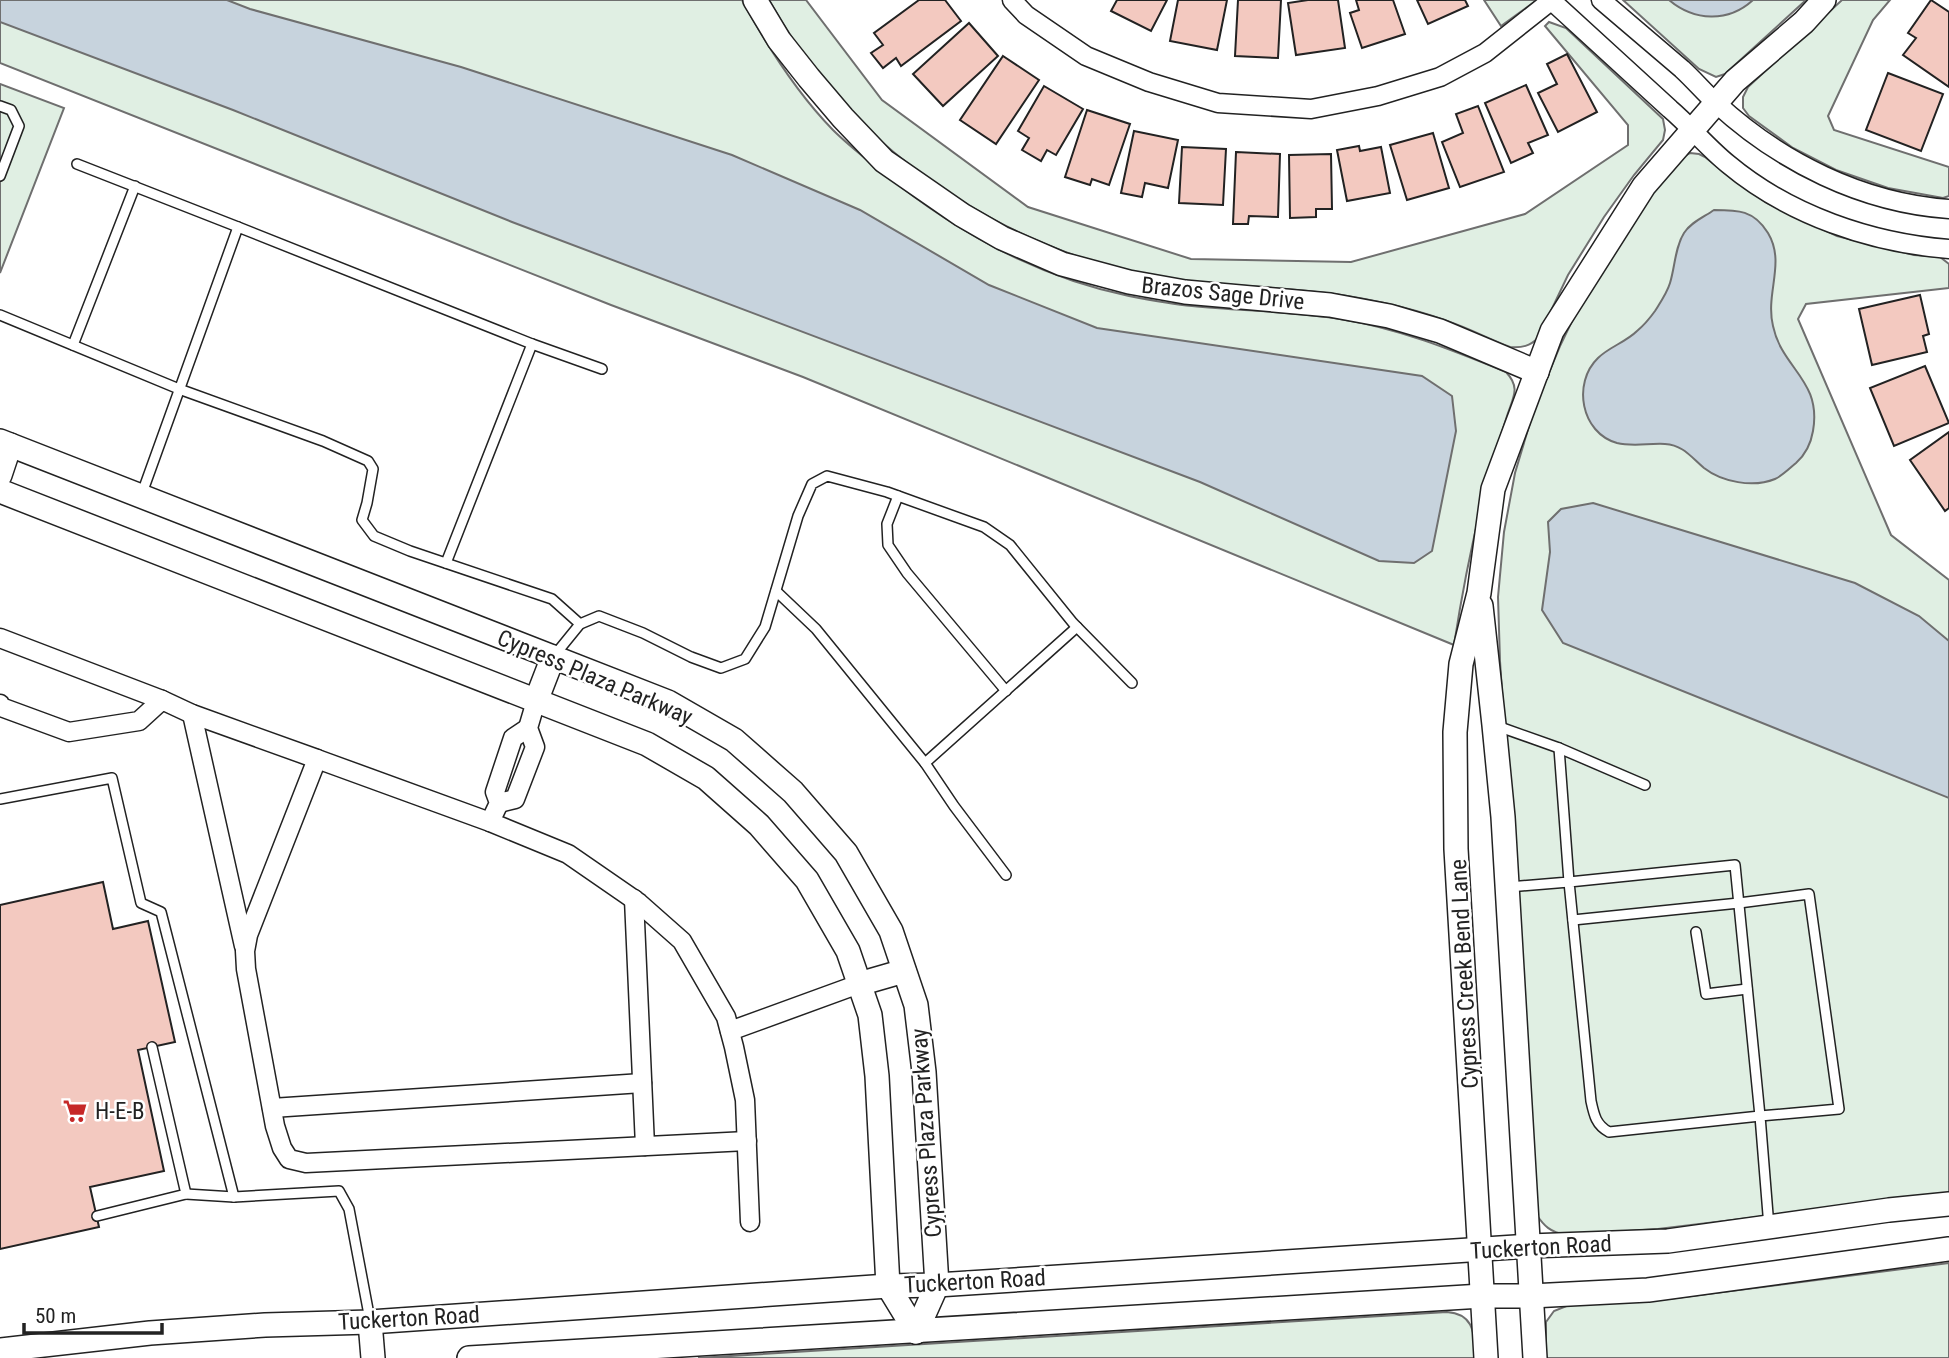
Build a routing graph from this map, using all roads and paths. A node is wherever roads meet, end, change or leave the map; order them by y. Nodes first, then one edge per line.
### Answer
1 (755, 0) edge
2 (1012, 0) edge
3 (1552, 0) edge
4 (1601, 0) edge
5 (1824, 0) edge
6 (1716, 103) junction
7 (0, 106) edge
8 (1693, 129) junction
9 (77, 164) dead end
10 (0, 176) edge
11 (135, 186) junction
12 (1949, 209) edge
13 (238, 227) junction
14 (1949, 249) edge
15 (0, 315) edge
16 (532, 344) junction
17 (73, 345) junction
18 (602, 369) dead end
19 (1537, 372) junction
20 (179, 389) junction
21 (5, 443) edge
22 (0, 475) edge
23 (0, 491) edge
24 (141, 496) junction
25 (898, 496) junction
26 (446, 563) junction
27 (776, 591) junction
28 (1479, 593) junction
29 (580, 625) junction
30 (1077, 627) junction
31 (0, 638) edge
32 (553, 657) junction
33 (1132, 683) dead end
34 (1006, 691) junction
35 (162, 700) junction
36 (536, 701) junction
37 (0, 705) edge
38 (192, 714) junction
39 (1494, 725) junction
40 (1559, 748) junction
41 (317, 758) junction
42 (925, 762) junction
43 (1644, 785) dead end
44 (0, 799) edge
45 (490, 822) junction
46 (1006, 875) dead end
47 (1569, 883) junction
48 (1507, 887) junction
49 (634, 899) junction
50 (1739, 903) junction
51 (1573, 920) junction
52 (1696, 932) dead end
53 (245, 951) junction
54 (904, 971) junction
55 (859, 984) junction
56 (1748, 989) junction
57 (730, 1031) junction
58 (152, 1047) dead end
59 (642, 1083) junction
60 (272, 1108) junction
61 (1760, 1116) junction
62 (747, 1141) junction
63 (645, 1146) junction
64 (186, 1194) junction
65 (234, 1197) junction
66 (1949, 1204) edge
67 (97, 1216) dead end
68 (750, 1222) dead end
69 (1769, 1227) junction
70 (1529, 1245) junction
71 (1949, 1249) edge
72 (1481, 1250) junction
73 (937, 1285) junction
74 (888, 1286) junction
75 (1482, 1296) junction
76 (1531, 1296) junction
77 (370, 1322) junction
78 (916, 1332) junction
79 (0, 1350) edge
80 (373, 1358) edge
81 (469, 1358) edge
82 (1486, 1358) edge
83 (1535, 1358) edge

1 - 19 street, Brazos Sage Drive
2 - 3 street
3 - 8 street
4 - 6 street
5 - 6 street, Cypress Creek Bend Lane
6 - 8 street, Cypress Creek Bend Lane
6 - 12 street
7 - 10 lane
8 - 14 street
8 - 19 street, Cypress Creek Bend Lane
9 - 11 lane
11 - 13 lane
11 - 17 lane
13 - 16 lane
13 - 20 lane
15 - 17 lane
16 - 18 lane
16 - 26 lane
17 - 20 lane
19 - 28 street, Cypress Creek Bend Lane
20 - 24 lane
20 - 26 lane
21 - 22 street
21 - 24 street, Cypress Plaza Parkway
23 - 36 street, Cypress Plaza Parkway
24 - 32 street, Cypress Plaza Parkway
25 - 27 lane
25 - 30 lane
25 - 34 lane
26 - 29 lane
27 - 29 lane
27 - 42 lane
28 - 39 street, Cypress Creek Bend Lane
28 - 72 street, Cypress Creek Bend Lane
29 - 32 lane
30 - 33 lane
30 - 34 lane
31 - 35 street
32 - 36 street
32 - 54 street, Cypress Plaza Parkway
34 - 42 lane
35 - 37 street
35 - 38 street
36 - 45 street
36 - 55 street, Cypress Plaza Parkway
38 - 41 street
38 - 53 street
39 - 40 lane
39 - 48 street, Cypress Creek Bend Lane
40 - 43 lane
40 - 47 lane
41 - 45 street
41 - 53 street
42 - 46 lane
44 - 65 lane
45 - 49 street
47 - 48 lane
47 - 50 lane
47 - 51 lane
48 - 70 street, Cypress Creek Bend Lane
49 - 57 street
49 - 59 street
50 - 51 lane
50 - 56 lane
50 - 61 lane
51 - 61 lane
52 - 56 lane
53 - 60 street
54 - 55 street
54 - 73 street, Cypress Plaza Parkway
55 - 57 street
55 - 74 street, Cypress Plaza Parkway
56 - 61 lane
57 - 62 street
58 - 64 lane
59 - 60 street
59 - 63 street
60 - 63 street
61 - 69 lane
62 - 63 street
62 - 68 street
64 - 65 lane
64 - 67 lane
65 - 77 lane
66 - 69 street, Tuckerton Road
69 - 70 street, Tuckerton Road
70 - 72 street, Tuckerton Road
70 - 76 street, Cypress Creek Bend Lane
71 - 76 street, Tuckerton Road
72 - 73 street, Tuckerton Road
72 - 75 street, Cypress Creek Bend Lane
73 - 74 street, Tuckerton Road
73 - 78 street, Cypress Plaza Parkway
74 - 77 street, Tuckerton Road
74 - 78 street, Cypress Plaza Parkway
75 - 76 street, Tuckerton Road
75 - 78 street, Tuckerton Road
75 - 82 street, Cypress Creek Bend Lane
76 - 83 street, Cypress Creek Bend Lane
77 - 79 street, Tuckerton Road
77 - 80 street
78 - 81 street, Tuckerton Road

